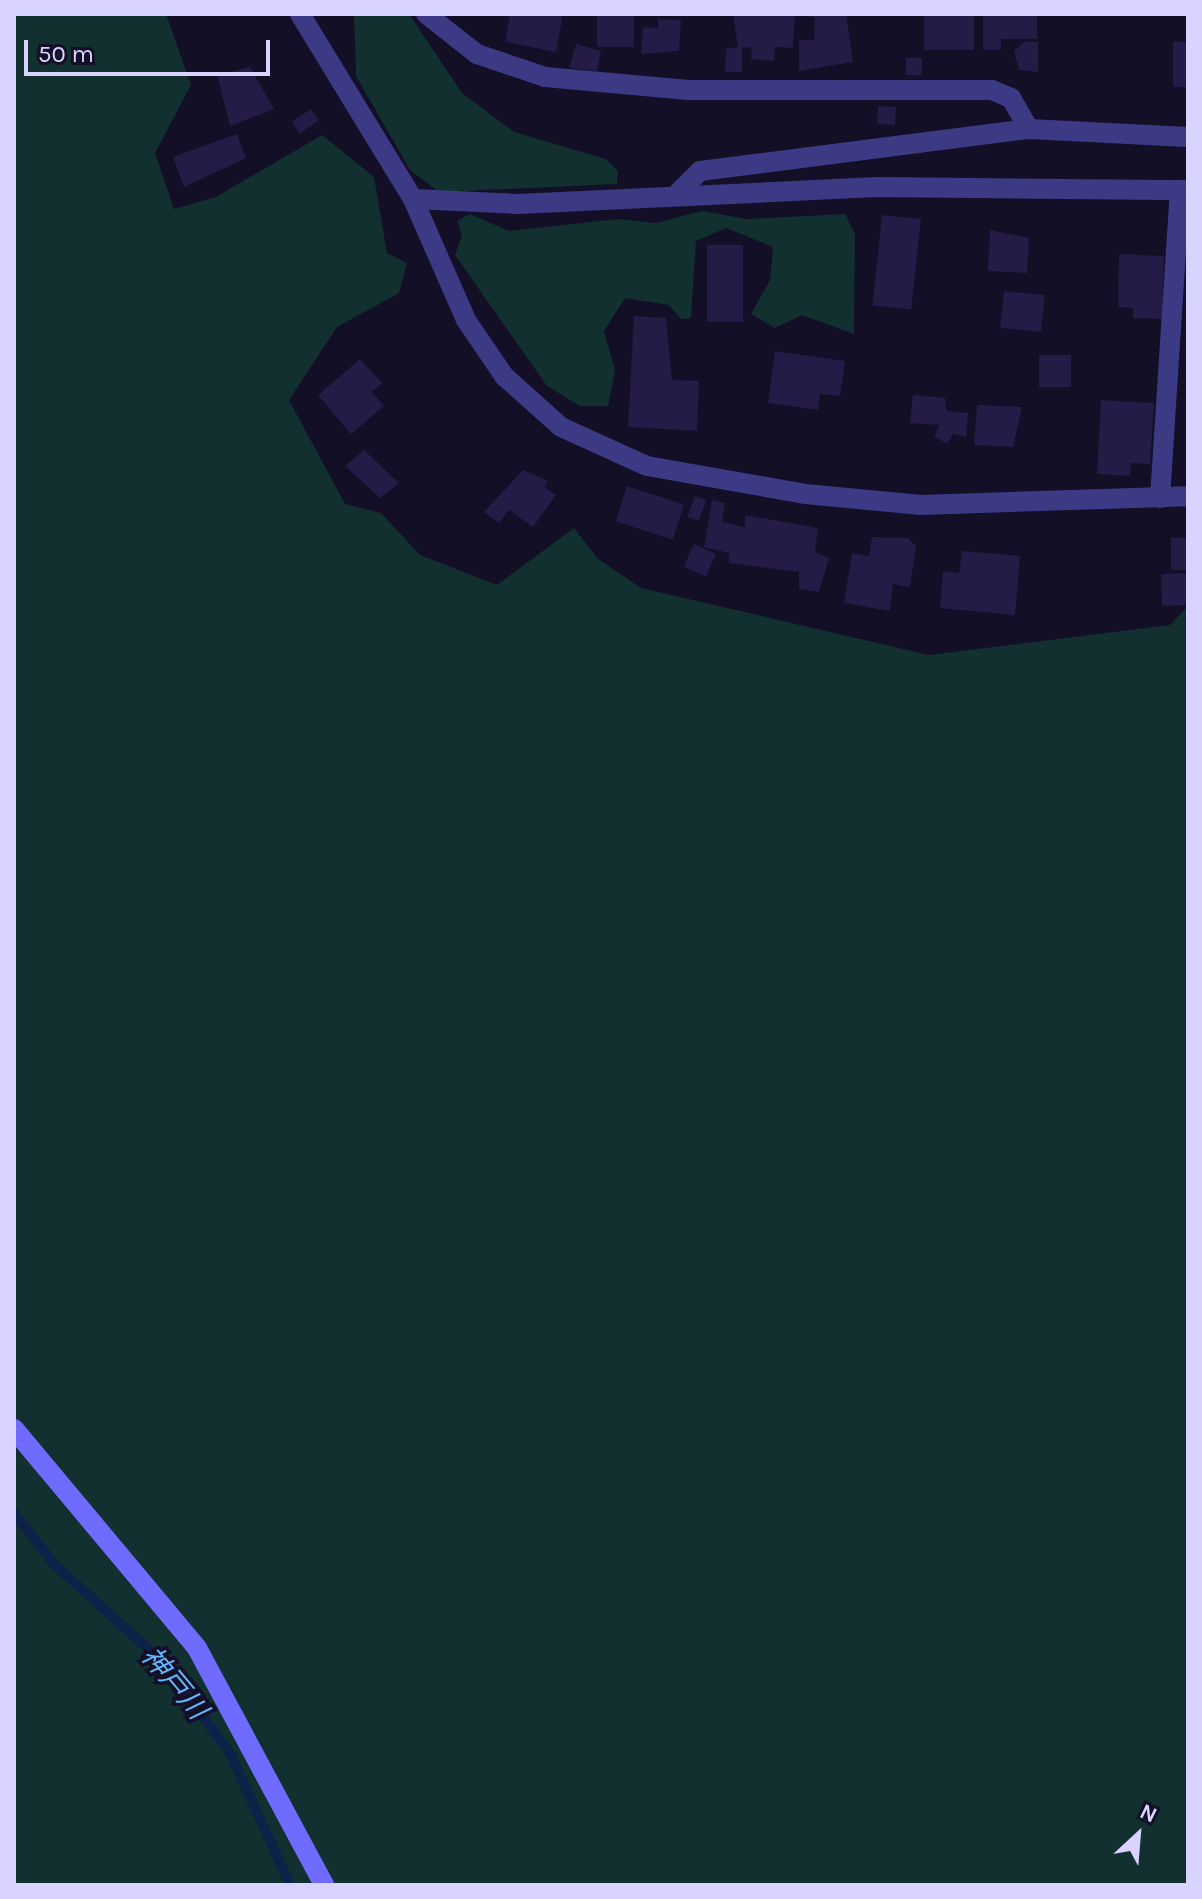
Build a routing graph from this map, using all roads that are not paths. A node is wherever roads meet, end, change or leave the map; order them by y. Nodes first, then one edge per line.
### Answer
1 (300, 14) edge
2 (319, 14) edge
3 (426, 14) edge
4 (325, 46) junction
5 (1029, 129) junction
6 (1188, 137) edge
7 (1184, 190) edge
8 (676, 195) junction
9 (413, 199) junction
10 (1188, 496) edge
11 (1160, 498) junction
12 (14, 1429) edge
13 (324, 1885) edge

1 - 4 street
2 - 4 street
3 - 5 street
4 - 9 street
5 - 6 street
5 - 8 street
7 - 8 street
7 - 11 street
8 - 9 street
9 - 11 street
10 - 11 street
12 - 13 street

